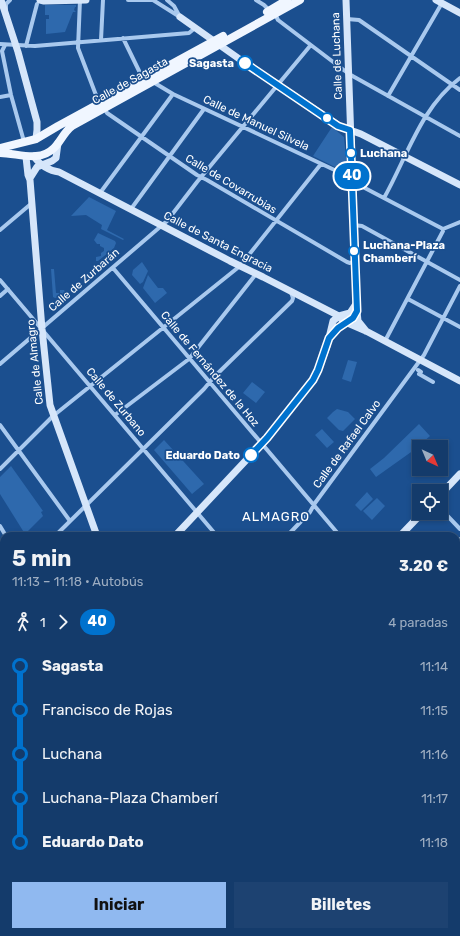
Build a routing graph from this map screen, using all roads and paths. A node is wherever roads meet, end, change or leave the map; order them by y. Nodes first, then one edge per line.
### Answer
1 (1, 0) edge
2 (10, 0) edge
3 (80, 0) edge
4 (86, 0) edge
5 (103, 0) edge
6 (128, 0) edge
7 (135, 0) edge
8 (167, 0) edge
9 (256, 0) edge
10 (287, 0) edge
11 (300, 0) edge
12 (346, 0) edge
13 (39, 2) edge
14 (439, 2) edge
15 (5, 12) junction
16 (272, 12) junction
17 (460, 13) edge
18 (180, 18) junction
19 (347, 19) junction
20 (195, 28) junction
21 (123, 38) junction
22 (100, 40) junction
23 (77, 42) junction
24 (216, 43) junction
25 (2, 45) edge
26 (16, 46) junction
27 (26, 46) junction
28 (310, 46) junction
29 (412, 56) junction
30 (349, 74) junction
31 (460, 78) edge
32 (143, 79) junction
33 (152, 82) junction
34 (452, 84) junction
35 (278, 86) junction
36 (460, 90) edge
37 (173, 94) junction
38 (11, 95) junction
39 (388, 96) junction
40 (0, 97) edge
41 (101, 106) junction
42 (204, 109) junction
43 (425, 117) junction
44 (37, 122) junction
45 (244, 127) junction
46 (350, 130) junction
47 (48, 133) junction
48 (460, 136) edge
49 (142, 137) junction
50 (36, 139) junction
51 (25, 142) junction
52 (58, 144) junction
53 (0, 148) edge
54 (0, 153) edge
55 (30, 156) junction
56 (404, 156) junction
57 (170, 157) junction
58 (56, 158) junction
59 (321, 164) junction
60 (41, 165) junction
61 (59, 172) junction
62 (201, 177) junction
63 (30, 178) junction
64 (352, 180) junction
65 (460, 185) edge
66 (100, 193) junction
67 (384, 198) junction
68 (32, 203) junction
69 (131, 209) junction
70 (276, 221) junction
71 (460, 222) edge
72 (354, 225) junction
73 (162, 226) junction
74 (443, 229) junction
75 (0, 230) edge
76 (355, 260) junction
77 (427, 262) junction
78 (240, 266) junction
79 (113, 268) junction
80 (256, 274) junction
81 (0, 280) edge
82 (460, 280) edge
83 (460, 286) edge
84 (8, 290) junction
85 (291, 292) junction
86 (0, 296) edge
87 (408, 299) junction
88 (356, 307) junction
89 (339, 316) junction
90 (444, 318) junction
91 (346, 323) junction
92 (163, 327) junction
93 (460, 327) edge
94 (42, 329) junction
95 (366, 331) junction
96 (329, 338) junction
97 (385, 341) junction
98 (189, 359) junction
99 (420, 360) junction
100 (0, 364) edge
101 (418, 370) dead end
102 (459, 378) edge
103 (209, 381) junction
104 (433, 382) dead end
105 (90, 386) junction
106 (115, 415) junction
107 (53, 416) junction
108 (0, 425) edge
109 (262, 444) junction
110 (144, 449) junction
111 (19, 450) junction
112 (0, 469) edge
113 (460, 474) edge
114 (448, 487) edge
115 (86, 505) junction
116 (314, 505) junction
117 (198, 512) junction
118 (448, 516) edge
119 (415, 520) edge
120 (70, 521) junction
121 (460, 529) edge
122 (59, 532) edge
123 (96, 532) edge
124 (179, 532) edge
125 (214, 532) edge
126 (291, 532) edge
127 (337, 532) edge
128 (404, 532) edge

1 - 15 street
2 - 15 street
3 - 4 street
3 - 13 street
3 - 23 street
5 - 22 street
6 - 7 street
7 - 18 street
8 - 18 street
9 - 16 street
10 - 16 main road, Calle de Sagasta
11 - 16 main road, Calle de Sagasta
12 - 19 street, Calle de Luchana
13 - 27 street
14 - 17 street
14 - 29 street
15 - 26 street
16 - 24 main road, Calle de Sagasta
16 - 28 street
18 - 20 street
19 - 29 street
19 - 30 street, Calle de Luchana
20 - 21 street
20 - 24 street
21 - 22 street
21 - 32 street
22 - 23 street
23 - 27 street
23 - 41 street
24 - 32 main road, Calle de Sagasta
24 - 33 main road, Calle de Sagasta
24 - 35 street
25 - 26 street
25 - 38 street
26 - 27 street
26 - 44 street
28 - 30 street
28 - 35 street, Calle de Zurbarán
29 - 34 street
29 - 39 street
30 - 39 street
30 - 46 street, Calle de Luchana
31 - 34 street
32 - 41 main road, Calle de Sagasta
33 - 37 street, Calle de Manuel Silvela
33 - 41 main road, Calle de Sagasta
34 - 36 street
34 - 43 street
35 - 45 street, Calle de Zurbarán
35 - 46 street
37 - 42 street, Calle de Manuel Silvela
37 - 49 street
38 - 40 street
38 - 51 street
39 - 43 street
41 - 47 main road, Calle de Sagasta
41 - 49 street, Calle de Covarrubias
41 - 52 main road, Calle de Sagasta
42 - 45 street, Calle de Manuel Silvela
42 - 57 street
43 - 48 street
43 - 56 street
44 - 47 street
44 - 50 street
45 - 59 street, Calle de Manuel Silvela
45 - 62 street, Calle de Zurbarán
46 - 56 street
46 - 64 street, Calle de Luchana
47 - 50 main road, Calle de Sagasta
47 - 52 main road
49 - 57 street, Calle de Covarrubias
49 - 66 street
50 - 51 main road, Calle de Sagasta
50 - 55 main road
51 - 53 main road, Calle de Sagasta
51 - 55 main road
52 - 55 main road
52 - 58 street
54 - 55 main road
55 - 60 street
55 - 63 street, Calle de Almagro
56 - 65 street
56 - 67 street
57 - 62 street, Calle de Covarrubias
57 - 69 street
58 - 60 street
58 - 61 street
59 - 64 street, Calle de Manuel Silvela
59 - 70 street
60 - 61 street, Calle de Santa Engracia
60 - 63 street
61 - 66 street, Calle de Santa Engracia
62 - 70 street, Calle de Covarrubias
62 - 73 street, Calle de Zurbarán
63 - 68 street, Calle de Almagro
64 - 67 street, Calle de Manuel Silvela
64 - 72 street, Calle de Luchana
66 - 69 street, Calle de Santa Engracia
67 - 74 street, Calle de Manuel Silvela
68 - 75 street
68 - 94 street, Calle de Almagro
69 - 73 street, Calle de Santa Engracia
70 - 76 street, Calle de Covarrubias
70 - 78 street
71 - 74 street
72 - 76 street, Calle de Luchana
72 - 77 street
73 - 78 street, Calle de Santa Engracia
73 - 79 street, Calle de Zurbarán
74 - 77 street
76 - 88 street, Calle de Luchana
77 - 82 street
77 - 87 street
78 - 80 street, Calle de Santa Engracia
78 - 92 street
79 - 92 street, Calle de Fernández de la Hoz
79 - 94 street, Calle de Zurbarán
80 - 85 street, Calle de Santa Engracia
80 - 98 street
81 - 84 street, Calle de Zurbano
83 - 90 street, Calle de Rafael Calvo
84 - 86 street
84 - 94 street, Calle de Zurbano
85 - 89 street, Calle de Santa Engracia
85 - 103 street
87 - 90 street
87 - 97 street
88 - 89 street
88 - 91 street
88 - 95 street
89 - 91 street, Calle de Santa Engracia
89 - 96 street
90 - 93 street
90 - 99 street, Calle de Rafael Calvo
91 - 95 street, Calle de Santa Engracia
91 - 96 street
92 - 98 street, Calle de Fernández de la Hoz
92 - 105 street
94 - 100 street, Calle de Zurbarán
94 - 105 street, Calle de Zurbano
94 - 107 street, Calle de Almagro
95 - 97 street, Calle de Santa Engracia
96 - 109 street
97 - 99 street, Calle de Santa Engracia
98 - 103 street, Calle de Fernández de la Hoz
98 - 106 street
99 - 102 street, Calle de Santa Engracia
99 - 116 street, Calle de Rafael Calvo
101 - 104 street
103 - 109 street, Calle de Fernández de la Hoz
103 - 110 street
105 - 106 street, Calle de Zurbano
105 - 107 street
106 - 110 street, Calle de Zurbano
107 - 111 street
107 - 115 street, Calle de Almagro
108 - 111 street
109 - 116 street, Calle de Fernández de la Hoz
109 - 117 street
110 - 115 street
110 - 117 street, Calle de Zurbano
111 - 112 street
111 - 120 street
113 - 114 street
115 - 120 street
115 - 123 street, Calle de Almagro
116 - 126 street, Calle de Rafael Calvo
116 - 127 street, Calle de Fernández de la Hoz
117 - 124 street
117 - 125 street, Calle de Zurbano
118 - 121 street
119 - 128 street
120 - 122 street

